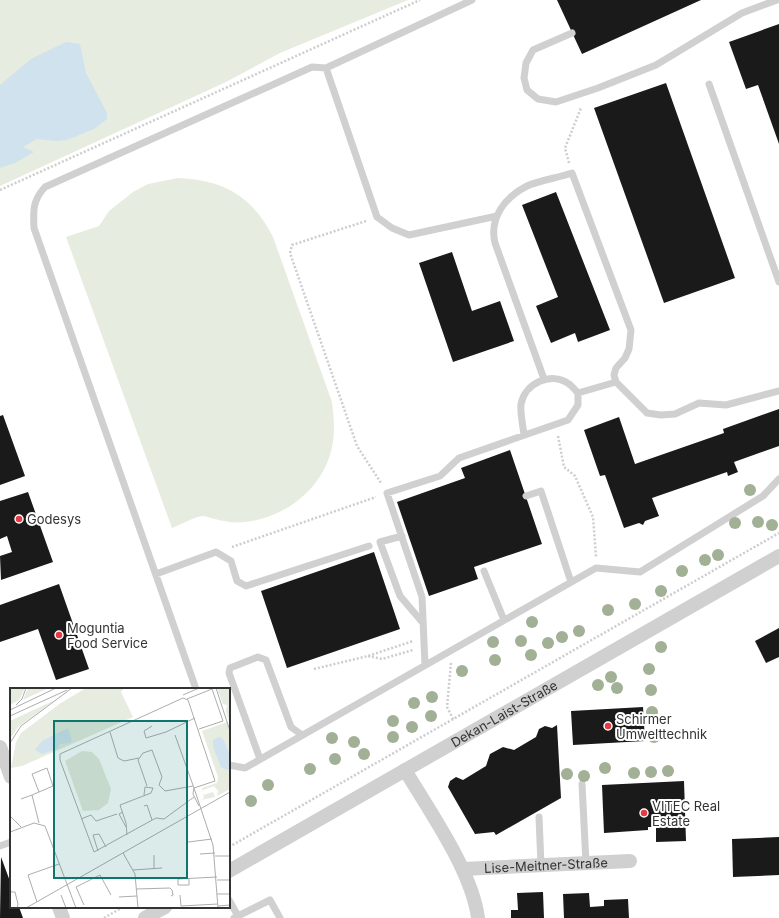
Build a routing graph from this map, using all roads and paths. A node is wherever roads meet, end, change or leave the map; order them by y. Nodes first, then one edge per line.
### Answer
1 (420, 0) edge
2 (472, 0) edge
3 (777, 0) edge
4 (572, 33) dead end
5 (326, 68) junction
6 (710, 84) dead end
7 (587, 105) dead end
8 (572, 173) junction
9 (0, 190) edge
10 (497, 216) junction
11 (376, 217) junction
12 (779, 282) edge
13 (544, 379) junction
14 (616, 382) junction
15 (779, 391) edge
16 (578, 392) junction
17 (556, 424) junction
18 (524, 435) junction
19 (779, 479) edge
20 (387, 493) junction
21 (526, 496) dead end
22 (779, 533) edge
23 (402, 536) junction
24 (369, 546) dead end
25 (216, 552) junction
26 (779, 556) edge
27 (596, 568) junction
28 (484, 571) dead end
29 (156, 574) junction
30 (571, 582) junction
31 (504, 620) junction
32 (423, 623) junction
33 (408, 643) dead end
34 (424, 646) junction
35 (368, 656) junction
36 (425, 665) junction
37 (314, 670) dead end
38 (450, 676) dead end
39 (196, 688) edge
40 (454, 720) junction
41 (302, 735) junction
42 (0, 747) edge
43 (260, 759) junction
44 (230, 766) edge
45 (406, 770) junction
46 (10, 775) edge
47 (582, 784) dead end
48 (539, 817) dead end
49 (10, 842) edge
50 (0, 846) edge
51 (230, 846) edge
52 (630, 861) dead end
53 (586, 863) junction
54 (541, 865) junction
55 (462, 869) junction
56 (230, 870) edge
57 (230, 902) edge
58 (59, 908) edge
59 (121, 908) edge
60 (163, 908) edge
61 (236, 917) edge
62 (63, 918) edge
63 (104, 918) edge
64 (145, 918) edge
65 (280, 918) edge
66 (478, 918) edge

1 - 9 path
2 - 5 lane
3 - 4 lane
5 - 11 lane
5 - 29 lane
6 - 12 lane
7 - 8 path
8 - 10 lane
8 - 14 lane
10 - 11 lane
10 - 13 lane
11 - 20 path
13 - 16 lane
13 - 18 lane
14 - 15 lane
14 - 16 lane
16 - 17 lane
17 - 18 lane
17 - 27 path
18 - 20 lane
19 - 27 lane
20 - 23 lane
20 - 25 path
21 - 30 lane
22 - 40 path
23 - 32 lane
23 - 32 lane
24 - 25 lane
25 - 29 lane
26 - 45 street, Dekan-Laist-Straße
27 - 30 lane
28 - 31 lane
29 - 39 lane
30 - 31 lane
31 - 36 lane
32 - 34 lane
33 - 35 path
34 - 35 path
34 - 36 lane
35 - 37 path
36 - 41 lane
38 - 40 path
40 - 51 path
41 - 43 lane
41 - 43 lane
42 - 46 street
43 - 44 lane
45 - 55 street, Lise-Meitner-Straße
45 - 56 street, Dekan-Laist-Straße
47 - 53 lane
48 - 54 lane
49 - 50 lane
52 - 53 street, Lise-Meitner-Straße
53 - 54 street, Lise-Meitner-Straße
54 - 55 street, Lise-Meitner-Straße
55 - 66 street, Lise-Meitner-Straße
57 - 61 lane
58 - 62 street
59 - 63 path
60 - 64 street
61 - 65 lane

